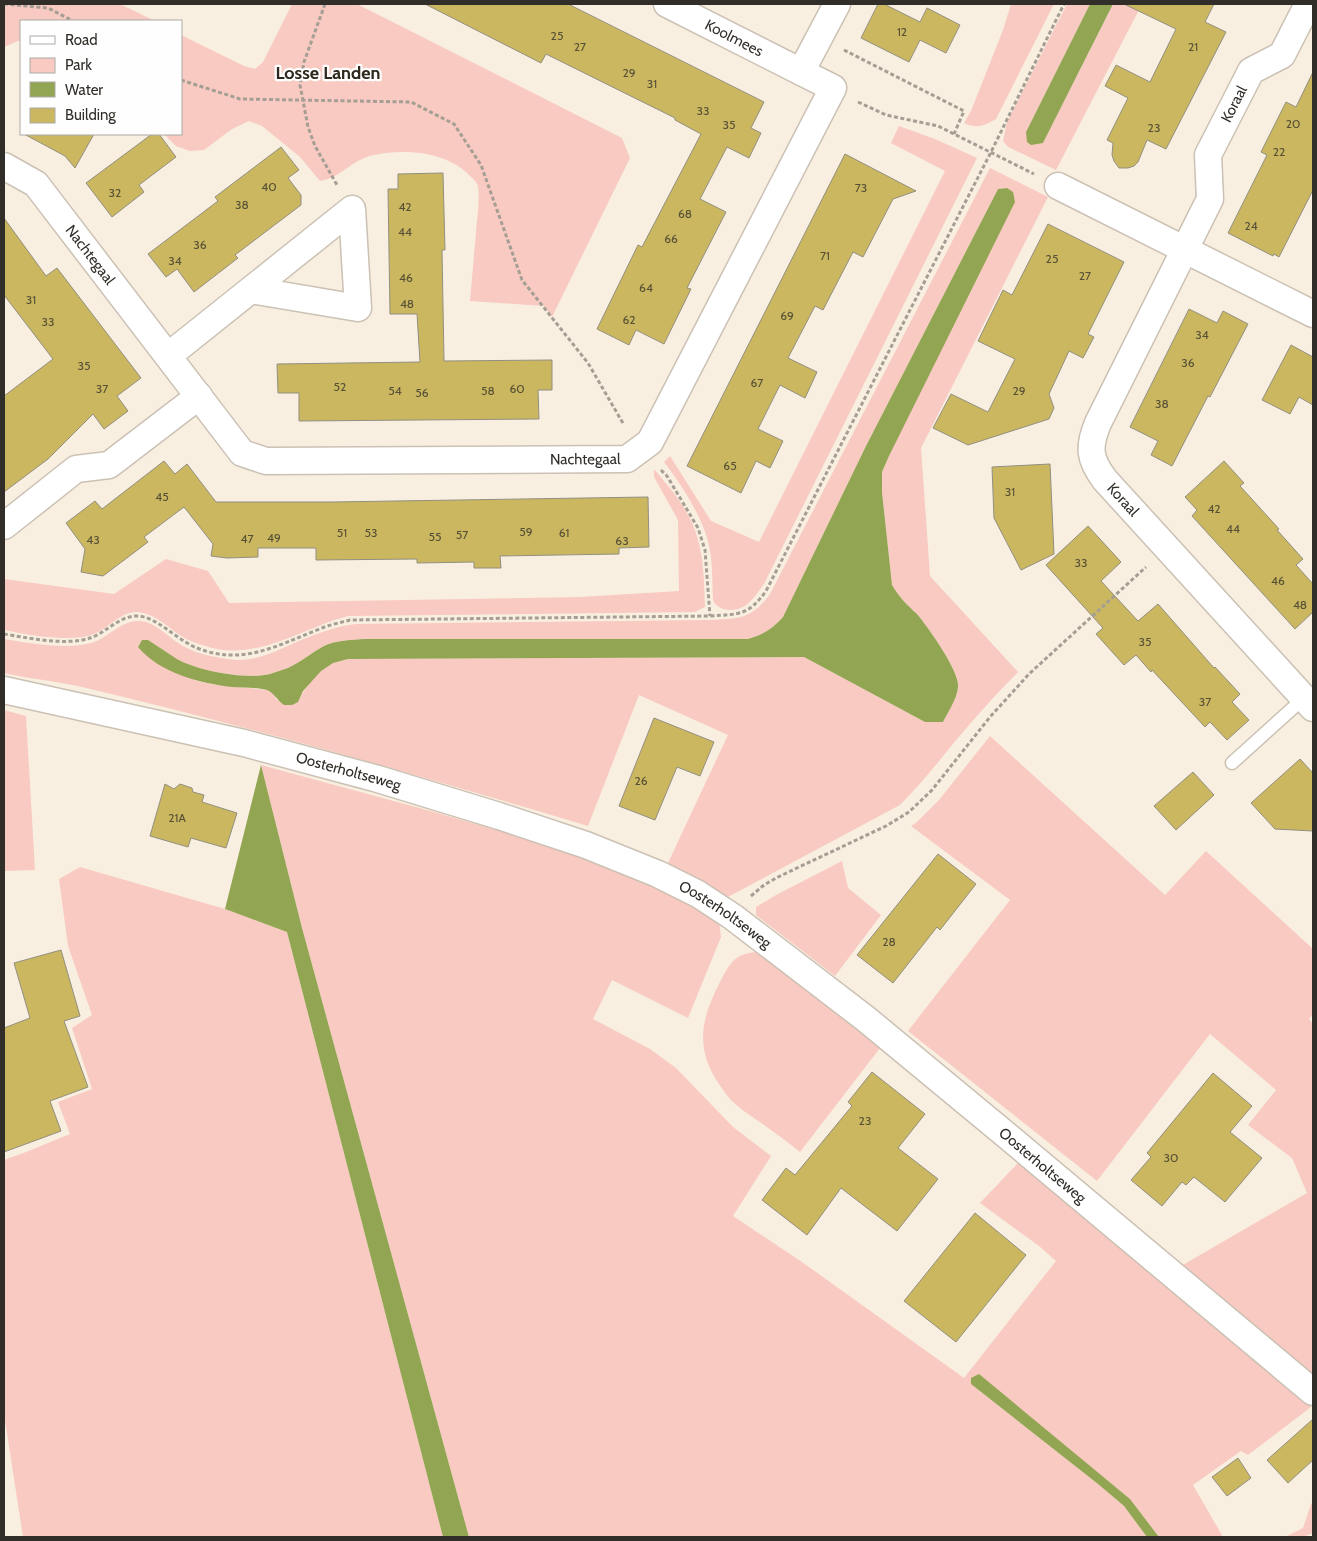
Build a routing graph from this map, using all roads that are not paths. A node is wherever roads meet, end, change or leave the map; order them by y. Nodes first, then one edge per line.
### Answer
1 (667, 4) edge
2 (837, 4) edge
3 (1308, 4) edge
4 (801, 72) junction
5 (4, 166) edge
6 (1058, 186) road end
7 (1185, 251) junction
8 (251, 290) junction
9 (1313, 314) edge
10 (168, 356) junction
11 (199, 396) junction
12 (4, 526) edge
13 (4, 690) edge
14 (1309, 703) edge
15 (1232, 763) dead end
16 (1313, 1392) edge

1 - 4 street, Koolmees
2 - 4 street
3 - 7 street, Koraal
4 - 11 street, Nachtegaal
5 - 10 street, Nachtegaal
6 - 7 street
7 - 9 street
7 - 14 street, Koraal
8 - 8 street
8 - 10 street
10 - 11 street, Nachtegaal
11 - 12 street
13 - 16 street, Oosterholtseweg
14 - 15 lane

